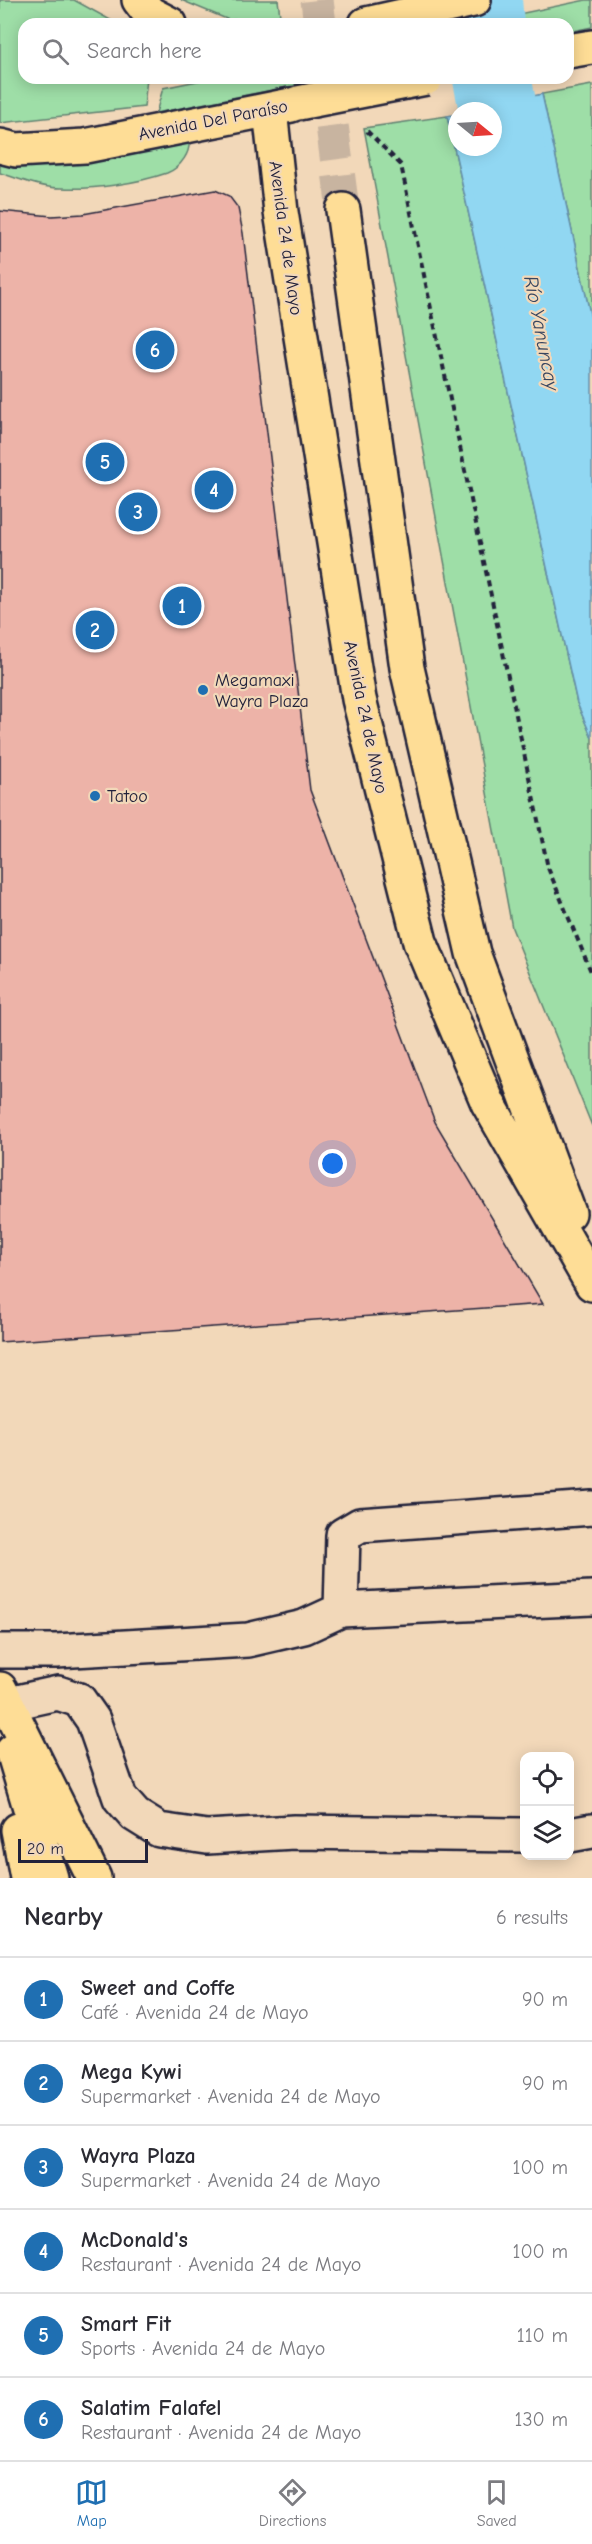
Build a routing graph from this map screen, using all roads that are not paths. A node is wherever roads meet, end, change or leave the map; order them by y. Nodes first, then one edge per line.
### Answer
1 (139, 0) edge
2 (474, 0) edge
3 (159, 18) edge
4 (393, 18) edge
5 (592, 47) edge
6 (574, 50) edge
7 (396, 84) edge
8 (284, 106) junction
9 (0, 146) edge
10 (343, 210) tunnel mouth
11 (592, 1274) edge
12 (592, 1284) edge
13 (592, 1508) edge
14 (592, 1598) edge
15 (341, 1610) junction
16 (0, 1651) edge
17 (2, 1708) edge
18 (592, 1831) edge
19 (574, 1834) edge
20 (520, 1835) edge
21 (27, 1878) edge
22 (51, 1878) edge
23 (94, 1878) edge

1 - 3 main road
2 - 4 main road
5 - 6 main road
7 - 8 main road, Avenida Del Paraíso, bridge
8 - 9 main road, Avenida Del Paraíso
8 - 12 main road, Avenida 24 de Mayo
10 - 11 main road
13 - 15 lane
14 - 15 lane
15 - 16 lane
17 - 20 lane
17 - 21 main road
17 - 22 main road
17 - 23 main road
18 - 19 lane

